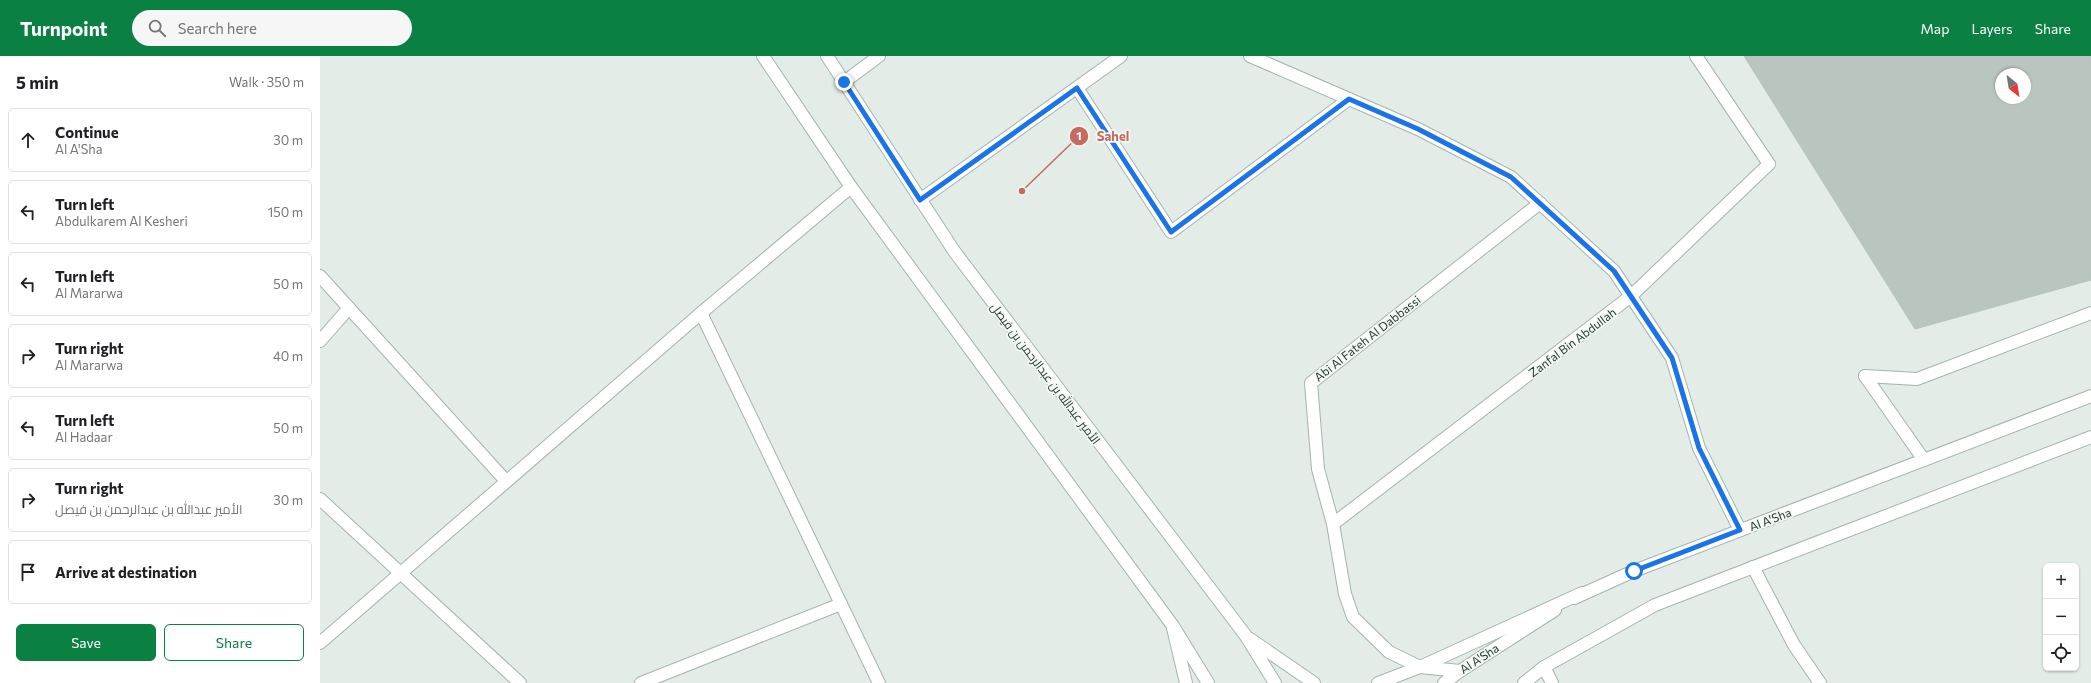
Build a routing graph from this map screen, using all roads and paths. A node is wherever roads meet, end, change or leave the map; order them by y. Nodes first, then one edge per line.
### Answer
1 (763, 56) edge
2 (827, 56) edge
3 (879, 56) edge
4 (1121, 56) edge
5 (1250, 56) edge
6 (1696, 56) edge
7 (844, 82) junction
8 (1077, 88) junction
9 (1349, 99) junction
10 (852, 187) junction
11 (920, 200) junction
12 (1540, 203) junction
13 (320, 276) edge
14 (1631, 296) junction
15 (349, 308) junction
16 (701, 313) junction
17 (2091, 313) edge
18 (320, 341) edge
19 (2091, 396) edge
20 (2091, 437) edge
21 (1924, 460) junction
22 (506, 481) junction
23 (320, 499) edge
24 (1333, 524) junction
25 (1740, 530) junction
26 (1753, 567) junction
27 (400, 572) junction
28 (1582, 593) junction
29 (840, 604) junction
30 (1173, 626) junction
31 (1246, 636) junction
32 (320, 643) edge
33 (1420, 667) junction
34 (1544, 667) junction
35 (1460, 671) junction
36 (520, 683) edge
37 (641, 683) edge
38 (879, 683) edge
39 (1186, 683) edge
40 (1208, 683) edge
41 (1275, 683) edge
42 (1314, 683) edge
43 (1378, 683) edge
44 (1444, 683) edge
45 (1524, 683) edge
46 (1552, 683) edge
47 (1820, 683) edge

1 - 10 street
2 - 7 street, الأمير عبدالله بن عبدالرحمن بن فيصل
3 - 7 street
4 - 8 street
5 - 9 street
6 - 14 street, Zanfal Bin Abdullah
7 - 11 street, الأمير عبدالله بن عبدالرحمن بن فيصل
8 - 9 street
8 - 11 street
9 - 12 street
10 - 16 street
10 - 30 street
11 - 31 street, الأمير عبدالله بن عبدالرحمن بن فيصل
12 - 14 street
12 - 24 street, Abi Al Fateh Al Dabbassi
13 - 15 street
14 - 24 street, Zanfal Bin Abdullah
14 - 25 street
15 - 18 street
15 - 22 street
16 - 22 street
16 - 29 street
17 - 21 street
19 - 21 street, Al A'Sha
20 - 26 street
21 - 25 street, Al A'Sha
22 - 27 street
23 - 27 street
24 - 33 street, Abi Al Fateh Al Dabbassi
25 - 28 street, Al A'Sha
26 - 34 street
26 - 47 street
27 - 32 street
27 - 36 street
28 - 33 street
28 - 35 street, Al A'Sha
29 - 37 street
29 - 38 street
30 - 39 street
30 - 40 street
31 - 41 street, الأمير عبدالله بن عبدالرحمن بن فيصل
31 - 42 street
33 - 35 street, Abi Al Fateh Al Dabbassi
33 - 43 street
34 - 45 street
34 - 46 street
35 - 44 street, Al A'Sha

